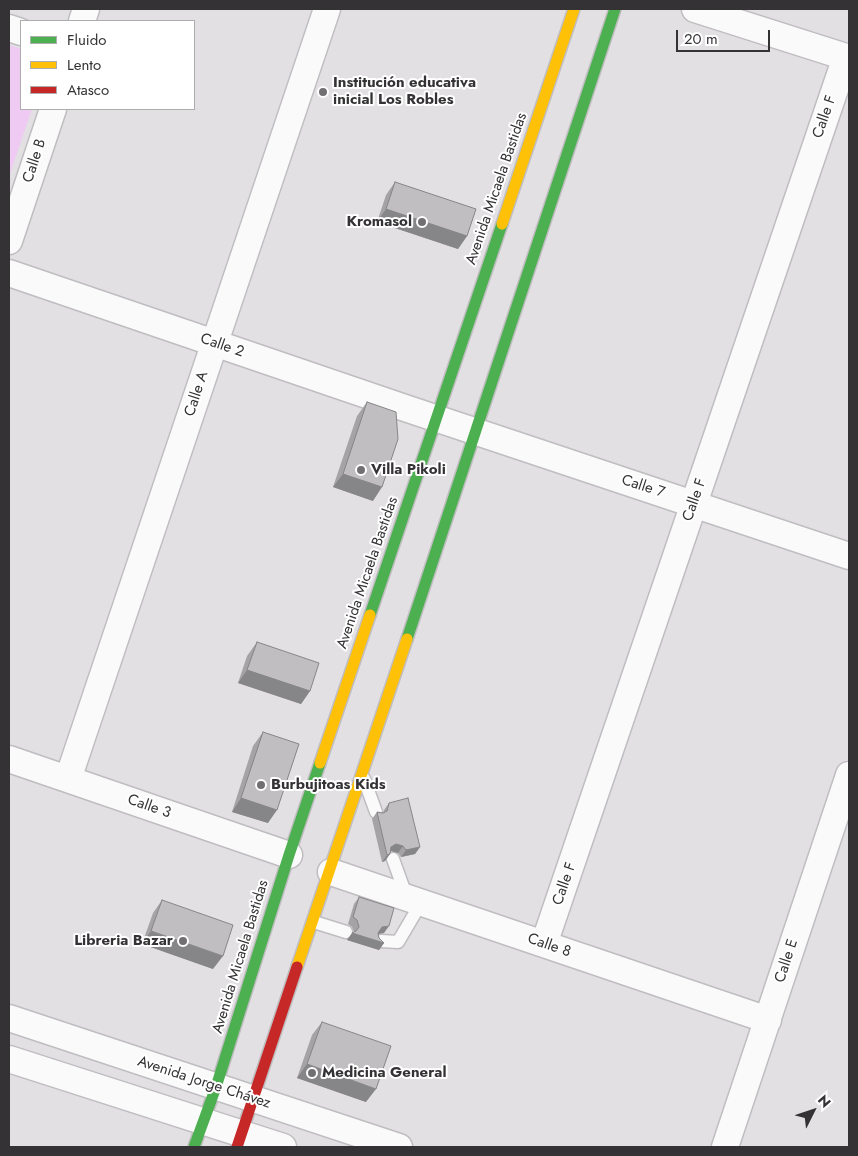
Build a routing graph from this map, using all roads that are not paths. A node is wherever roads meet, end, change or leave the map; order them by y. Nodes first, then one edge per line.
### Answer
1 (327, 9) edge
2 (574, 9) edge
3 (615, 9) edge
4 (695, 9) edge
5 (847, 57) edge
6 (52, 110) edge
7 (9, 241) edge
8 (9, 273) edge
9 (214, 343) junction
10 (436, 418) junction
11 (477, 432) junction
12 (694, 504) junction
13 (849, 556) edge
14 (9, 759) edge
15 (363, 776) junction
16 (68, 779) junction
17 (847, 790) edge
18 (376, 812) edge
19 (288, 855) junction
20 (393, 859) dead end
21 (331, 872) junction
22 (414, 901) junction
23 (314, 922) junction
24 (346, 932) dead end
25 (381, 941) edge
26 (544, 944) junction
27 (9, 1018) edge
28 (768, 1020) junction
29 (9, 1059) edge
30 (216, 1086) junction
31 (254, 1100) junction
32 (203, 1120) junction
33 (240, 1141) edge
34 (194, 1147) edge
35 (283, 1147) edge
36 (399, 1147) edge
37 (725, 1147) edge

1 - 9 street, Calle A
2 - 10 street, Avenida Micaela Bastidas
3 - 11 street
4 - 5 street
5 - 12 street, Calle F
6 - 7 street, Calle B
8 - 9 street, Calle 2
9 - 10 street, Calle 2
9 - 16 street, Calle A
10 - 11 street, Calle 7
10 - 19 street, Avenida Micaela Bastidas
11 - 12 street, Calle 7
11 - 15 street
12 - 13 street, Calle 7
12 - 26 street, Calle F
14 - 16 street, Calle 3
15 - 18 lane
15 - 21 street
16 - 19 street, Calle 3
17 - 28 street, Calle E
19 - 30 street, Avenida Micaela Bastidas
20 - 22 lane
21 - 22 street, Calle 8
21 - 23 street
22 - 25 lane
22 - 26 street, Calle 8
23 - 24 lane
23 - 31 street
26 - 28 street, Calle 8
27 - 30 street, Avenida Jorge Chávez
28 - 37 street, Calle E
29 - 32 street
30 - 31 street, Avenida Jorge Chávez
30 - 32 street, Avenida Micaela Bastidas
31 - 33 street
31 - 36 street, Avenida Jorge Chávez
32 - 33 street
32 - 34 street, Avenida Micaela Bastidas
33 - 35 street

